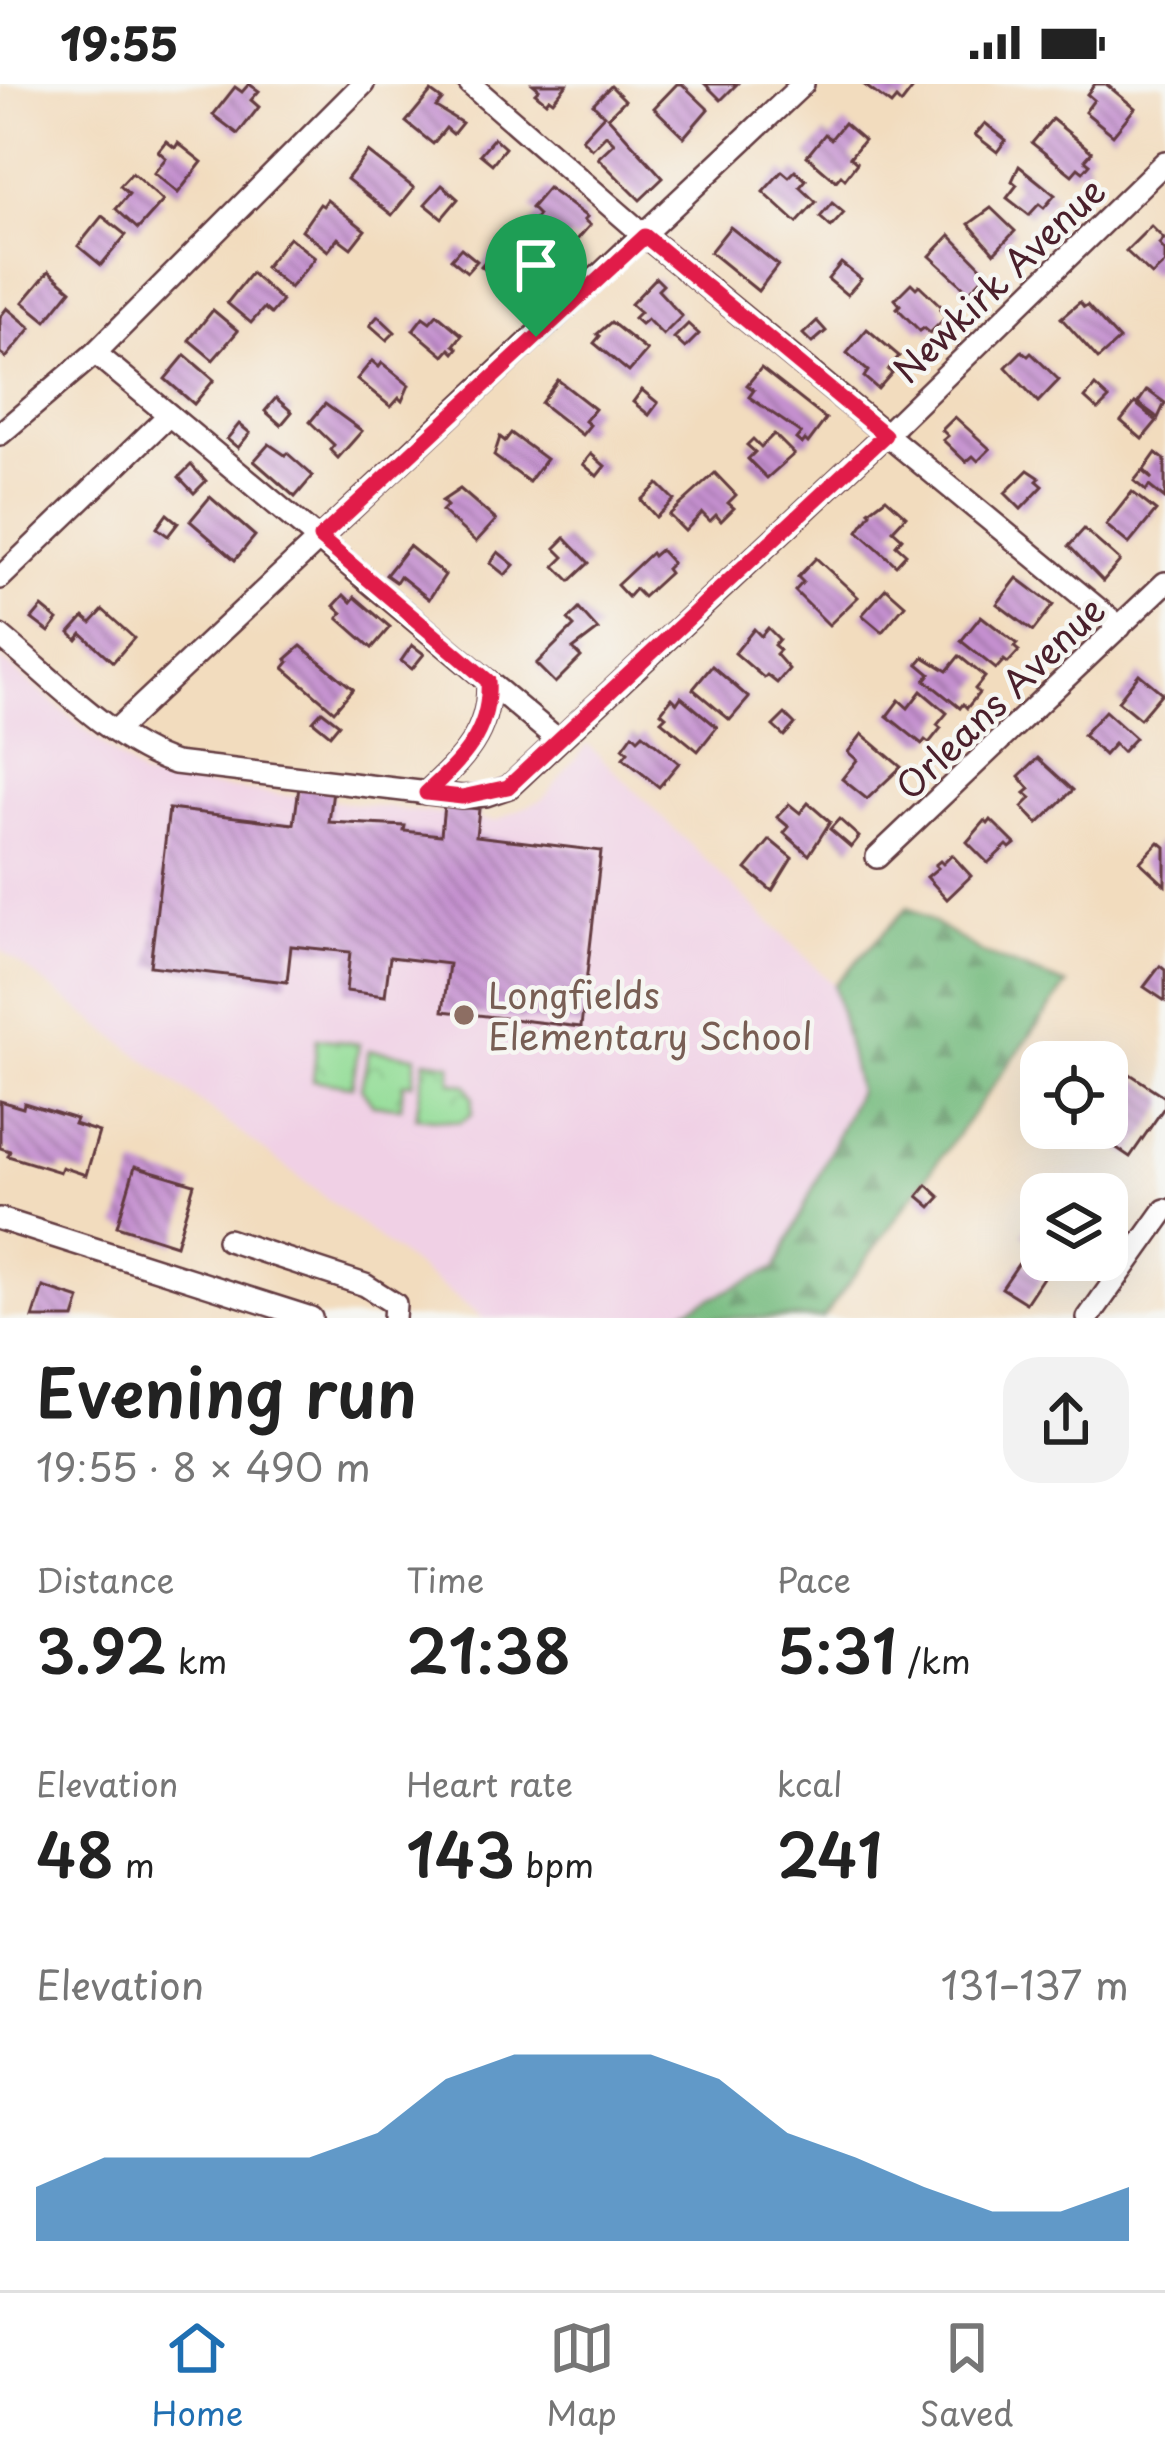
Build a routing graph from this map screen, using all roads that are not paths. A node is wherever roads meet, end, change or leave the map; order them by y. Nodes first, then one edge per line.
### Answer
1 (363, 84) edge
2 (470, 84) edge
3 (803, 84) edge
4 (1165, 162) edge
5 (645, 236) junction
6 (95, 353) junction
7 (169, 415) junction
8 (0, 434) edge
9 (885, 435) junction
10 (320, 538) junction
11 (0, 578) edge
12 (1165, 584) edge
13 (1120, 627) junction
14 (0, 636) edge
15 (488, 681) junction
16 (115, 730) junction
17 (557, 740) junction
18 (426, 793) junction
19 (878, 857) dead end
20 (1165, 1210) edge
21 (0, 1220) edge
22 (228, 1240) dead end
23 (311, 1318) edge
24 (394, 1318) edge
25 (1088, 1318) edge

1 - 6 street
2 - 5 street
3 - 5 street
4 - 9 street, Newkirk Avenue
5 - 9 street
5 - 10 street
6 - 7 street
6 - 8 street
7 - 10 street
7 - 11 street
9 - 13 street
9 - 17 street, Newkirk Avenue
10 - 15 street
10 - 16 street
12 - 13 street, Orleans Avenue
13 - 19 street, Orleans Avenue
14 - 16 street
15 - 17 street
15 - 18 street
16 - 18 street, Newkirk Avenue
17 - 18 street, Newkirk Avenue
20 - 25 street
21 - 23 street
22 - 24 street

